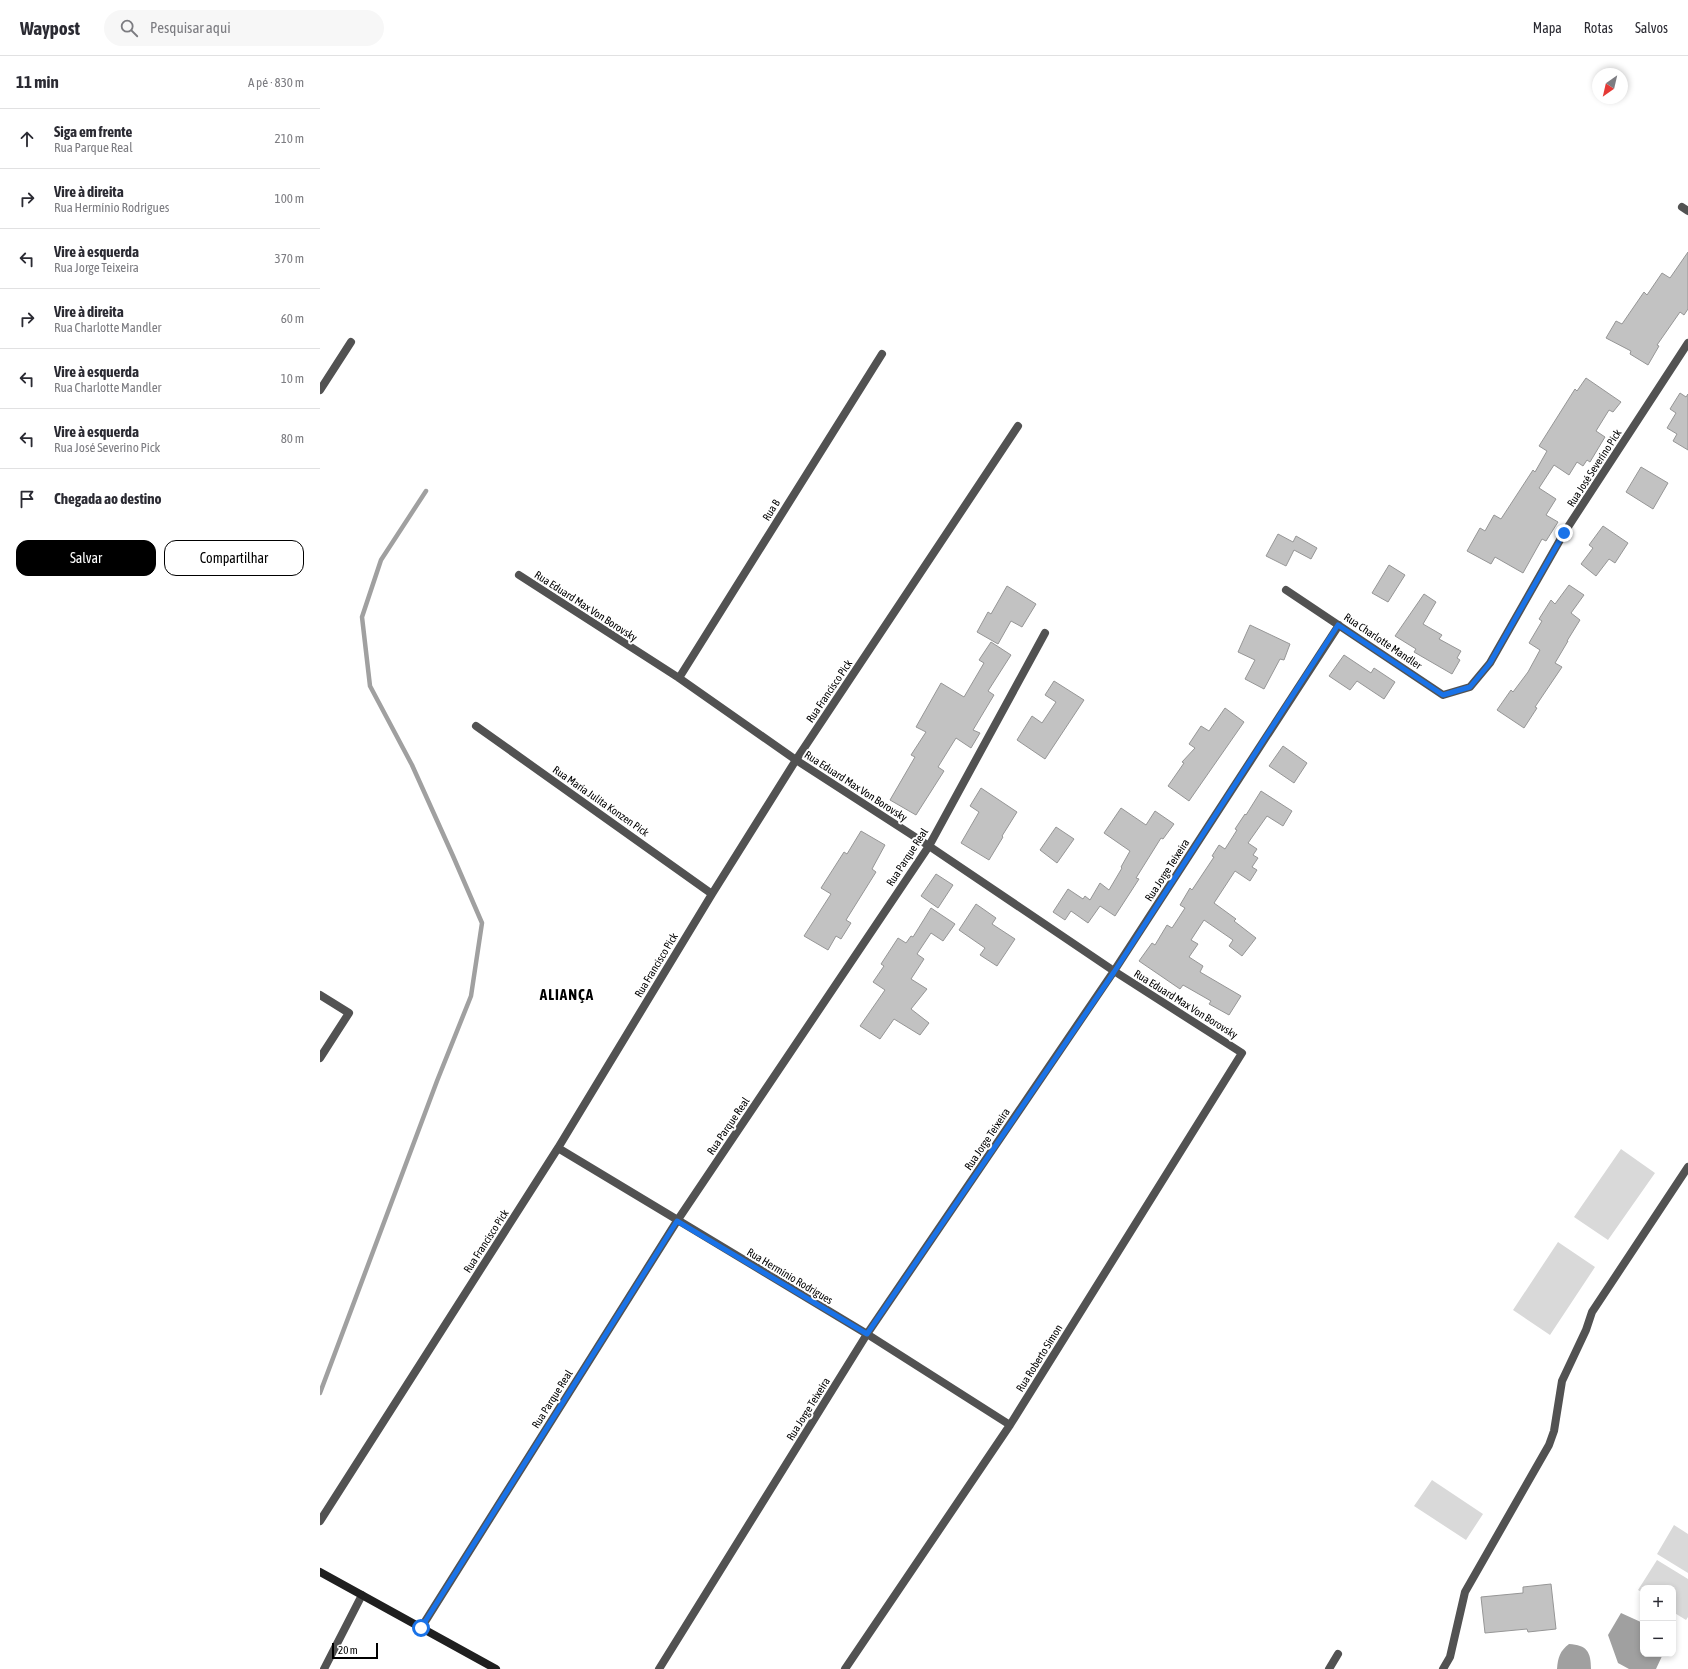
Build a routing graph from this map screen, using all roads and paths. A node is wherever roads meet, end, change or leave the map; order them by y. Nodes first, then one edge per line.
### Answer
1 (351, 342) dead end
2 (1688, 343) edge
3 (882, 354) dead end
4 (320, 390) edge
5 (1018, 426) dead end
6 (519, 575) dead end
7 (1286, 590) dead end
8 (1338, 625) junction
9 (1045, 633) dead end
10 (679, 678) junction
11 (1470, 687) joint
12 (476, 726) dead end
13 (796, 760) junction
14 (929, 846) junction
15 (712, 894) junction
16 (1114, 972) junction
17 (320, 995) edge
18 (1242, 1052) joint
19 (320, 1058) edge
20 (558, 1148) junction
21 (1688, 1167) edge
22 (677, 1221) junction
23 (867, 1334) junction
24 (1010, 1425) junction
25 (320, 1521) edge
26 (320, 1572) edge
27 (362, 1595) junction
28 (421, 1628) junction
29 (1338, 1654) dead end
30 (324, 1669) edge
31 (496, 1669) edge
32 (659, 1669) edge
33 (845, 1669) edge
34 (1329, 1669) edge
35 (1443, 1669) edge

1 - 4 street
2 - 11 street, Rua José Severino Pick
3 - 10 street, Rua B
5 - 13 street, Rua Francisco Pick
6 - 10 street, Rua Eduard Max Von Borovsky
7 - 8 street, Rua Charlotte Mandler
8 - 11 street, Rua Charlotte Mandler
8 - 16 street, Rua Jorge Teixeira
9 - 14 street, Rua Parque Real
10 - 13 street, Rua Eduard Max Von Borovsky
12 - 15 street, Rua Maria Julita Konzen Pick
13 - 14 street, Rua Eduard Max Von Borovsky
13 - 15 street, Rua Francisco Pick
14 - 16 street, Rua Eduard Max Von Borovsky
14 - 22 street, Rua Parque Real
15 - 20 street, Rua Francisco Pick
16 - 18 street, Rua Eduard Max Von Borovsky
16 - 23 street, Rua Jorge Teixeira
17 - 19 street
18 - 24 street, Rua Roberto Simon
20 - 22 street, Rua Hermínio Rodrigues
20 - 25 street, Rua Francisco Pick
21 - 35 street
22 - 23 street, Rua Hermínio Rodrigues
22 - 28 street, Rua Parque Real
23 - 24 street, Rua Hermínio Rodrigues
23 - 32 street, Rua Jorge Teixeira
24 - 33 street, Rua Roberto Simon
26 - 27 main road
27 - 28 main road
27 - 30 street
28 - 31 main road
29 - 34 street

